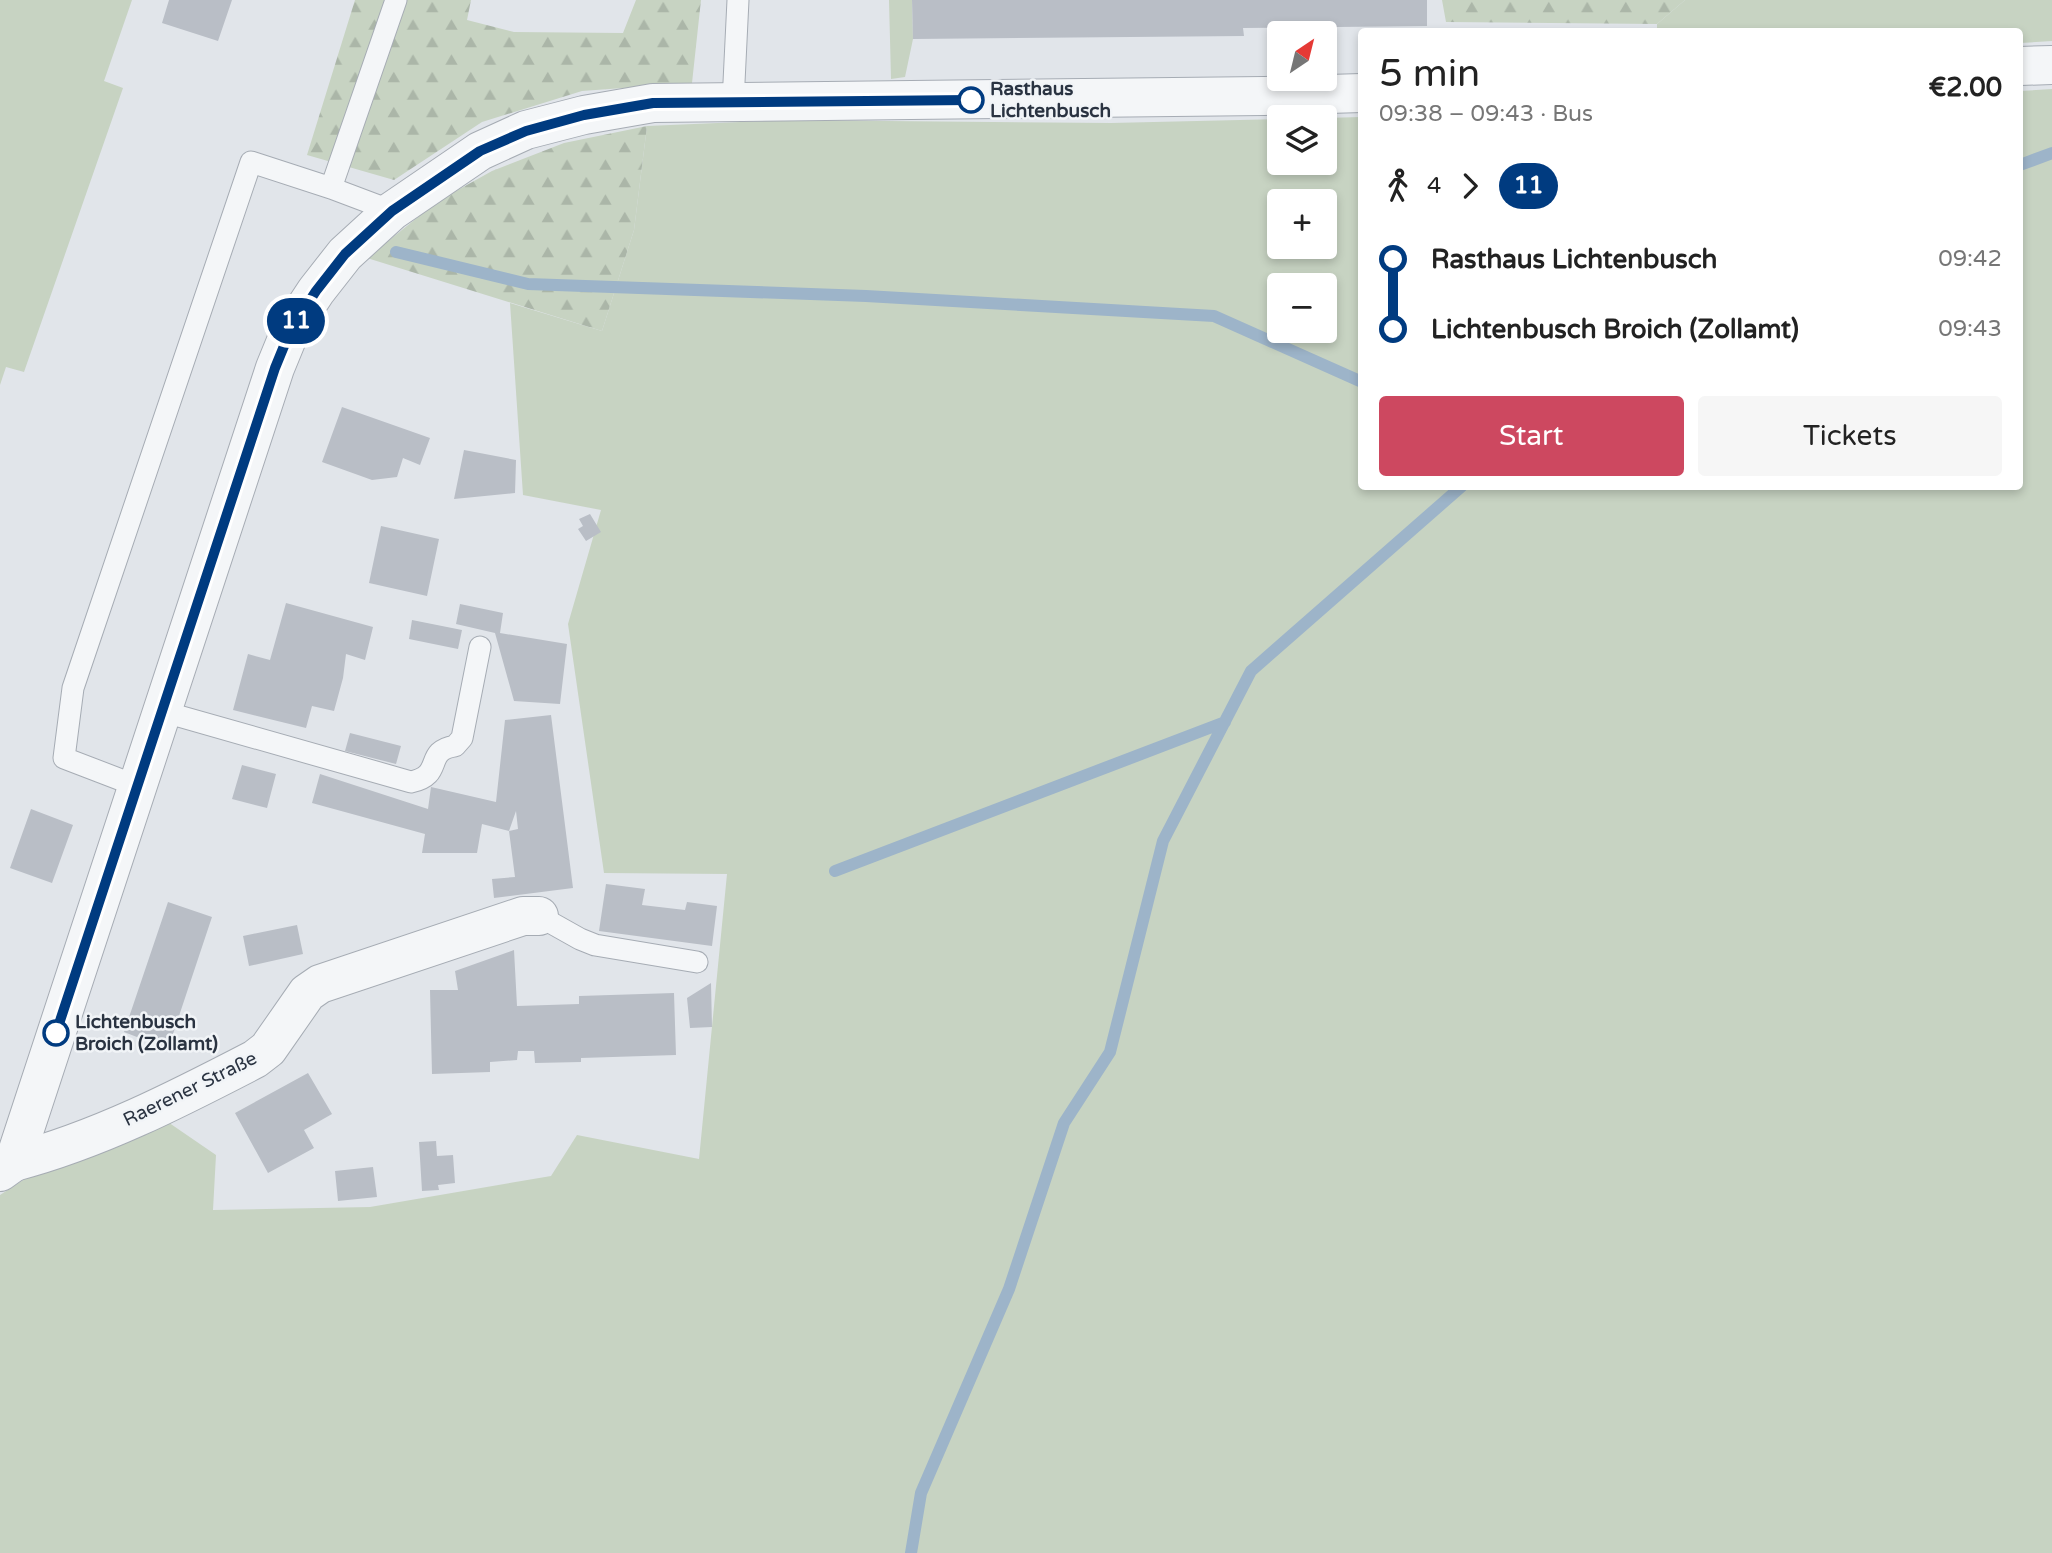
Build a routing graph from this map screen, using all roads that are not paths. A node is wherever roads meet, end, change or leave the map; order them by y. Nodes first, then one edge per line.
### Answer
1 (396, 0) edge
2 (738, 0) edge
3 (2052, 65) edge
4 (2023, 66) edge
5 (1358, 93) edge
6 (733, 103) junction
7 (331, 188) junction
8 (392, 211) junction
9 (480, 647) dead end
10 (161, 711) junction
11 (136, 786) junction
12 (539, 916) joint
13 (697, 962) dead end
14 (7, 1167) edge

1 - 7 lane
2 - 6 lane
3 - 4 street
5 - 6 street, Raerener Straße
6 - 8 street, Raerener Straße
7 - 8 lane
7 - 11 lane
8 - 10 street, Raerener Straße
9 - 10 lane
10 - 11 street, Raerener Straße
11 - 14 street, Raerener Straße
12 - 13 lane
12 - 14 street, Raerener Straße

